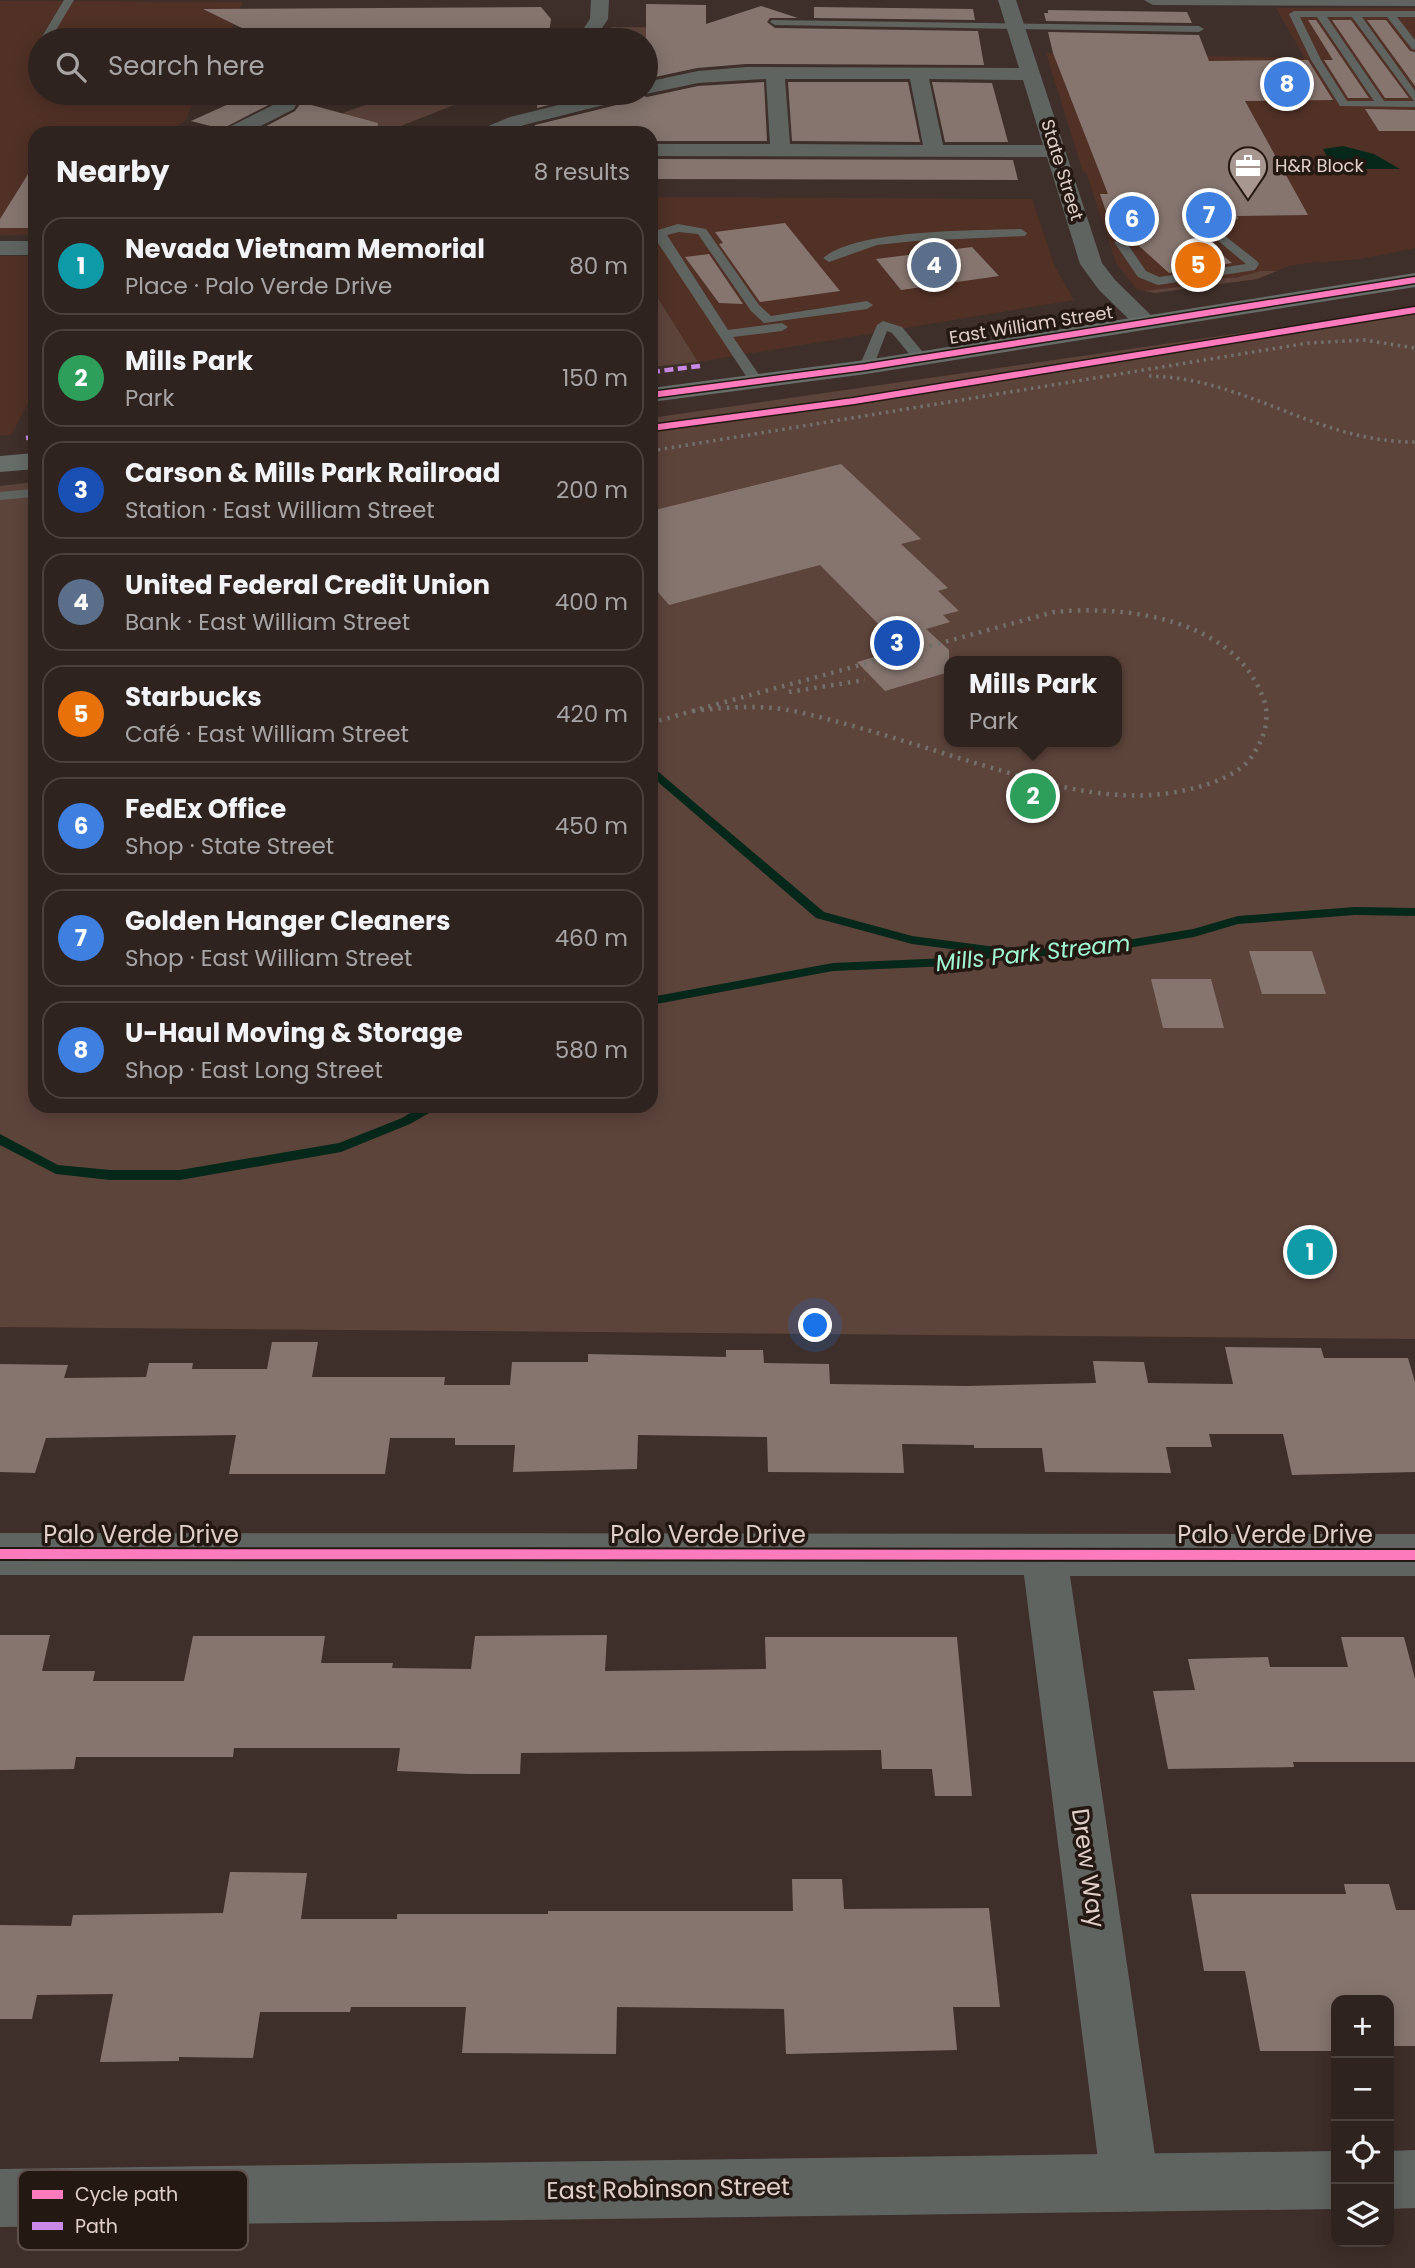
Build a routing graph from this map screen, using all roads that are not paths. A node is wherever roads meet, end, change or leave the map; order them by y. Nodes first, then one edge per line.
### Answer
1 (69, 0) edge
2 (600, 0) edge
3 (1007, 0) edge
4 (1153, 0) edge
5 (1415, 1) edge
6 (1356, 5) edge
7 (1320, 14) junction
8 (1390, 14) junction
9 (1415, 14) edge
10 (775, 22) dead end
11 (1016, 26) junction
12 (52, 28) edge
13 (593, 28) edge
14 (1199, 29) dead end
15 (1415, 47) edge
16 (775, 73) junction
17 (918, 73) junction
18 (1031, 74) junction
19 (658, 85) edge
20 (1415, 98) edge
21 (1381, 104) junction
22 (1415, 104) edge
23 (287, 105) edge
24 (581, 105) edge
25 (246, 126) edge
26 (505, 126) edge
27 (658, 150) edge
28 (780, 150) junction
29 (934, 151) junction
30 (1055, 151) junction
31 (1021, 233) dead end
32 (1220, 236) dead end
33 (1120, 242) dead end
34 (0, 248) edge
35 (28, 248) edge
36 (830, 258) dead end
37 (1415, 280) edge
38 (1146, 323) junction
39 (726, 334) junction
40 (921, 359) junction
41 (866, 367) junction
42 (757, 382) junction
43 (658, 394) edge
44 (28, 462) edge
45 (0, 464) edge
46 (28, 494) edge
47 (0, 496) edge
48 (0, 1554) edge
49 (1044, 1554) junction
50 (1415, 1555) edge
51 (1415, 2179) edge
52 (1331, 2180) edge
53 (1394, 2180) edge
54 (1130, 2183) junction
55 (248, 2195) edge
56 (0, 2198) edge
57 (18, 2198) edge

1 - 12 lane
2 - 13 street
3 - 11 street, State Street
4 - 6 street
5 - 6 street
6 - 7 lane
6 - 8 lane
6 - 20 lane
7 - 21 lane
7 - 21 lane
8 - 9 lane
8 - 15 lane
10 - 11 lane
11 - 14 lane
11 - 18 street, State Street
16 - 17 street
16 - 19 street
16 - 28 street
17 - 18 street
17 - 29 street
18 - 30 street, State Street
21 - 22 lane
23 - 25 street
24 - 26 street
27 - 28 street
28 - 29 street
29 - 30 street
30 - 38 street, State Street
31 - 36 lane
32 - 33 lane
34 - 35 street
37 - 38 main road, East William Street
38 - 40 main road, East William Street
39 - 39 lane
39 - 42 lane
40 - 41 main road, East William Street
40 - 41 lane
41 - 42 main road, East William Street
42 - 43 main road, East William Street
44 - 45 main road
46 - 47 lane
48 - 49 street, Palo Verde Drive
49 - 50 street, Palo Verde Drive
49 - 54 street, Drew Way
51 - 53 street
52 - 54 street, East Robinson Street
54 - 55 street, East Robinson Street
56 - 57 street, East Robinson Street

